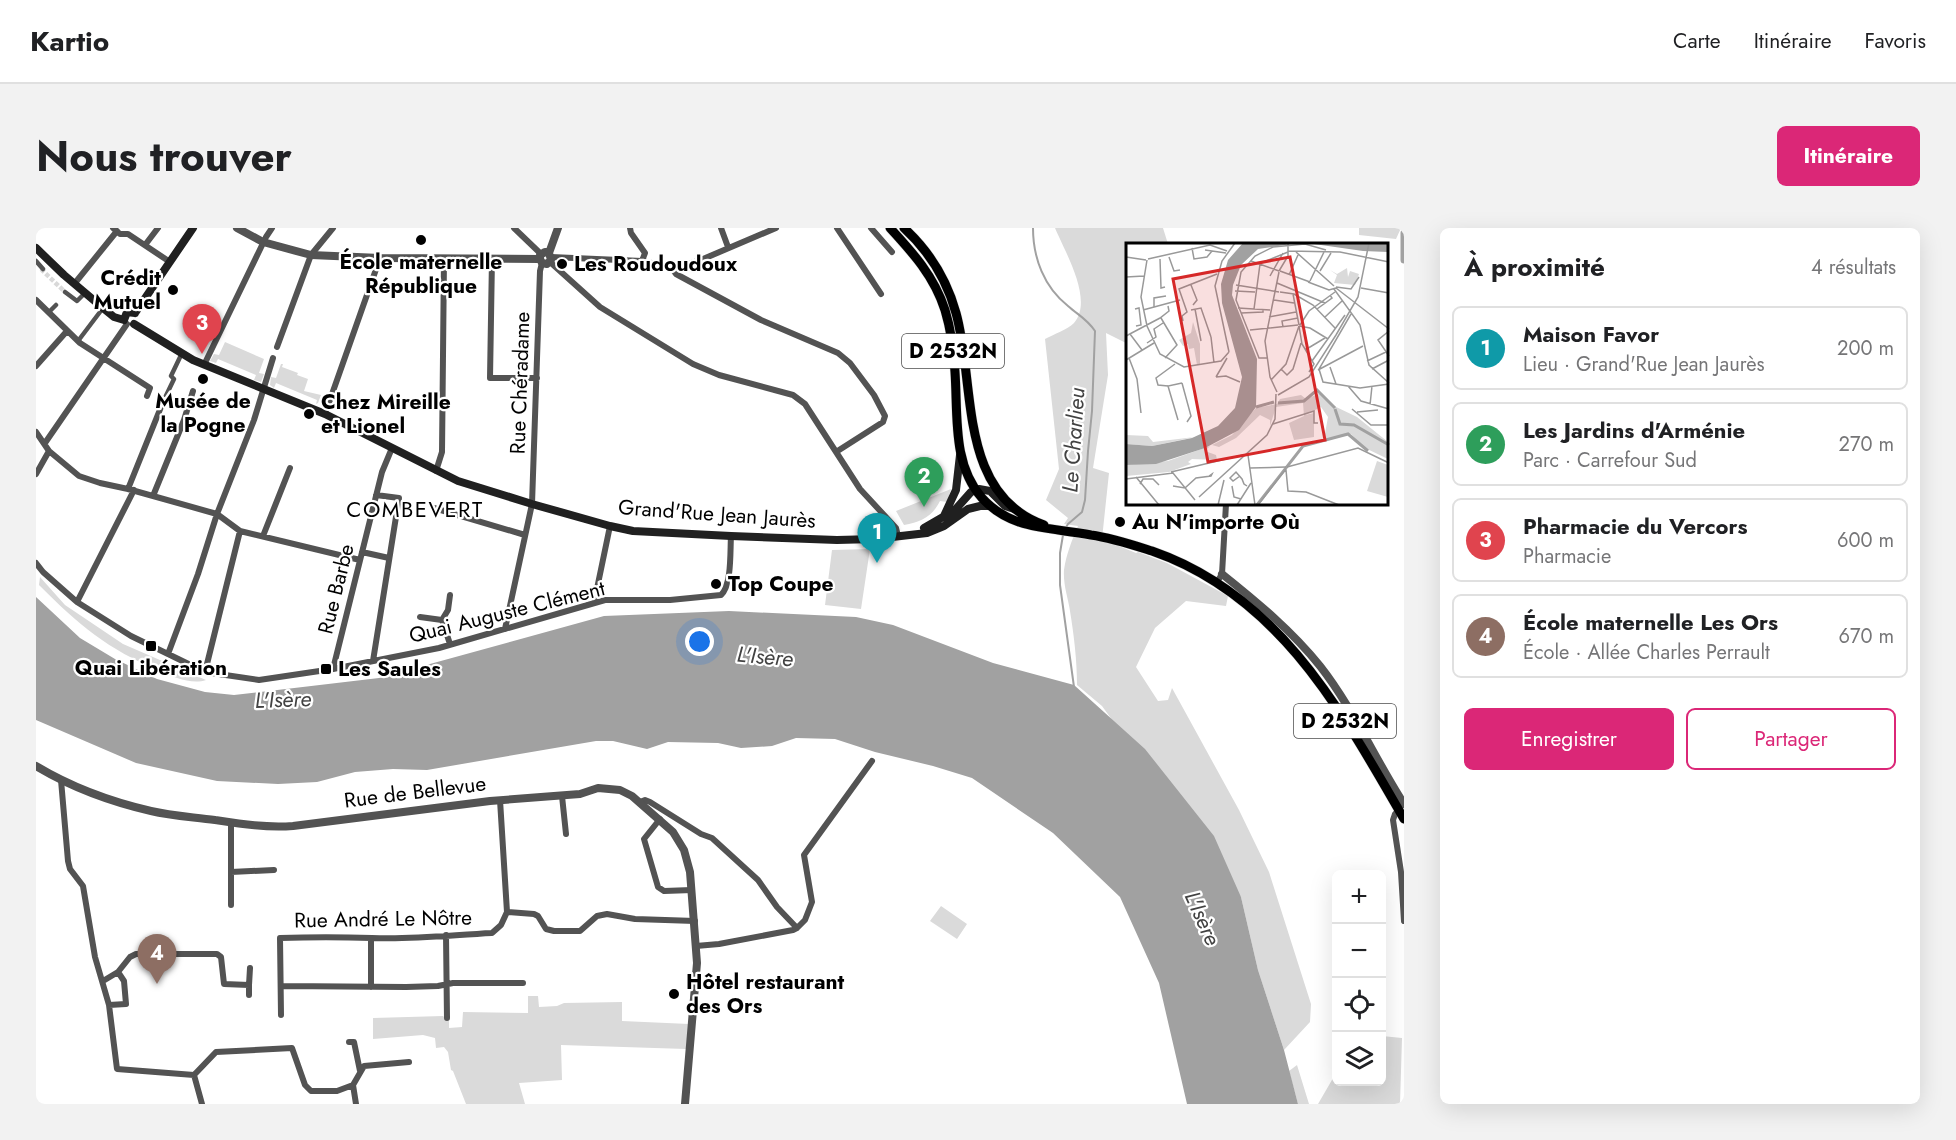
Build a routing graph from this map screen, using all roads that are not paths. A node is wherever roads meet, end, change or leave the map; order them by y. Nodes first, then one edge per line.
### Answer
1 (133, 228) edge
2 (158, 228) edge
3 (193, 228) edge
4 (237, 228) edge
5 (272, 228) edge
6 (333, 228) edge
7 (514, 228) edge
8 (558, 228) edge
9 (630, 228) edge
10 (721, 228) edge
11 (776, 228) edge
12 (837, 228) edge
13 (871, 228) edge
14 (890, 228) edge
15 (904, 228) edge
16 (115, 230) edge
17 (911, 232) edge
18 (128, 234) junction
19 (263, 242) junction
20 (145, 245) junction
21 (728, 247) junction
22 (892, 252) dead end
23 (37, 255) edge
24 (311, 255) junction
25 (380, 258) junction
26 (444, 258) junction
27 (492, 258) junction
28 (545, 258) junction
29 (642, 261) junction
30 (170, 262) junction
31 (671, 267) junction
32 (43, 269) tunnel mouth
33 (75, 283) junction
34 (65, 292) tunnel mouth
35 (85, 293) junction
36 (882, 294) dead end
37 (36, 300) edge
38 (56, 305) dead end
39 (103, 308) junction
40 (49, 312) junction
41 (128, 323) junction
42 (67, 331) junction
43 (78, 341) junction
44 (277, 347) dead end
45 (182, 353) junction
46 (104, 358) junction
47 (273, 358) dead end
48 (204, 365) junction
49 (36, 366) edge
50 (537, 378) junction
51 (263, 389) junction
52 (193, 391) dead end
53 (147, 396) dead end
54 (164, 402) joint
55 (325, 414) junction
56 (36, 432) edge
57 (45, 443) junction
58 (392, 448) junction
59 (960, 451) junction
60 (49, 452) junction
61 (836, 452) junction
62 (290, 468) dead end
63 (436, 471) junction
64 (36, 474) edge
65 (131, 490) junction
66 (976, 490) junction
67 (376, 495) junction
68 (153, 496) junction
69 (532, 504) junction
70 (990, 506) junction
71 (1226, 506) edge
72 (434, 508) dead end
73 (1018, 510) junction
74 (217, 514) junction
75 (942, 519) junction
76 (610, 526) junction
77 (1058, 529) junction
78 (240, 531) junction
79 (525, 535) junction
80 (263, 536) junction
81 (731, 536) junction
82 (903, 536) junction
83 (362, 552) junction
84 (389, 558) junction
85 (360, 560) junction
86 (36, 562) edge
87 (1220, 578) junction
88 (450, 595) dead end
89 (76, 602) junction
90 (594, 603) junction
91 (420, 617) dead end
92 (442, 620) junction
93 (505, 628) junction
94 (450, 644) junction
95 (168, 654) junction
96 (373, 661) junction
97 (333, 669) junction
98 (204, 672) junction
99 (872, 761) dead end
100 (36, 766) edge
101 (61, 780) junction
102 (562, 796) junction
103 (500, 800) junction
104 (640, 802) junction
105 (1402, 812) edge
106 (660, 819) junction
107 (231, 822) junction
108 (566, 834) dead end
109 (274, 870) dead end
110 (231, 872) junction
111 (692, 890) junction
112 (231, 905) dead end
113 (507, 912) junction
114 (695, 921) junction
115 (1404, 921) edge
116 (796, 928) junction
117 (446, 935) junction
118 (371, 938) junction
119 (696, 946) junction
120 (250, 968) dead end
121 (118, 972) junction
122 (103, 981) junction
123 (523, 983) dead end
124 (249, 985) junction
125 (446, 985) junction
126 (282, 986) junction
127 (371, 987) junction
128 (249, 995) dead end
129 (109, 1005) junction
130 (281, 1015) dead end
131 (447, 1018) dead end
132 (349, 1042) dead end
133 (410, 1062) dead end
134 (360, 1071) junction
135 (194, 1076) junction
136 (353, 1085) junction
137 (202, 1104) edge
138 (356, 1104) edge
139 (685, 1104) edge

1 - 18 street
2 - 20 street
3 - 30 main road
4 - 19 street
5 - 19 street
6 - 24 street
7 - 28 street
8 - 28 street
9 - 29 street
10 - 21 street
11 - 21 street
12 - 36 street
13 - 22 street
14 - 59 main road, D 2532N
15 - 17 main road, D 2532N
16 - 18 street
16 - 33 street
17 - 73 main road, D 2532N
18 - 20 street
19 - 24 street
19 - 48 street
20 - 30 street
21 - 31 street
23 - 32 street
23 - 33 main road, Grand'Rue Jean Jaurès
24 - 25 street
24 - 44 street
25 - 26 street
25 - 55 street
26 - 27 street
26 - 63 street
27 - 28 street
27 - 50 street
28 - 29 street
28 - 50 street, Rue Chéradame
28 - 61 street
29 - 31 street
30 - 41 main road
31 - 61 street
33 - 35 main road, Grand'Rue Jean Jaurès
34 - 35 street
35 - 39 main road, Grand'Rue Jean Jaurès
37 - 40 street
38 - 40 street
39 - 41 main road, Grand'Rue Jean Jaurès
39 - 43 street
40 - 42 street
41 - 45 main road, Grand'Rue Jean Jaurès
41 - 46 street
42 - 43 street
42 - 49 street
43 - 46 street
45 - 48 main road, Grand'Rue Jean Jaurès
45 - 54 street
46 - 53 street
46 - 57 street
47 - 51 street
48 - 51 main road, Grand'Rue Jean Jaurès
50 - 69 street, Rue Chéradame
51 - 55 main road, Grand'Rue Jean Jaurès
51 - 74 street
52 - 68 street
54 - 65 street
55 - 58 main road, Grand'Rue Jean Jaurès
56 - 57 street
57 - 60 street
58 - 63 main road, Grand'Rue Jean Jaurès
58 - 67 street, Rue Barbe
59 - 66 main road, D 2532N
59 - 75 main road
60 - 64 street
60 - 65 street
61 - 82 street
62 - 80 street
63 - 69 main road, Grand'Rue Jean Jaurès
65 - 68 street
65 - 89 street
66 - 70 main road, D 2532N
66 - 73 main road, D 2532N
66 - 75 main road
67 - 83 street, Rue Barbe
67 - 84 street
68 - 74 street
69 - 76 main road, Grand'Rue Jean Jaurès
69 - 79 street, Rue Chéradame
70 - 77 main road, D 2532N
70 - 82 main road
71 - 87 street
72 - 79 street
73 - 77 main road, D 2532N
74 - 78 street
74 - 95 street
75 - 82 main road
76 - 81 main road, Grand'Rue Jean Jaurès
76 - 90 street
77 - 87 main road, D 2532N
78 - 80 street
78 - 98 street
79 - 93 street, Rue Chéradame
80 - 85 street
81 - 82 main road, Grand'Rue Jean Jaurès
81 - 90 street, Quai Auguste Clément
83 - 84 street
83 - 85 street, Rue Barbe
84 - 96 street
85 - 97 street, Rue Barbe
86 - 89 street, Quai Auguste Clément
87 - 105 main road, D 2532N
88 - 92 street
89 - 95 street, Quai Auguste Clément
90 - 93 street, Quai Auguste Clément
91 - 92 street
92 - 94 street
93 - 94 street, Quai Auguste Clément
94 - 96 street, Quai Auguste Clément
95 - 98 street, Quai Auguste Clément
96 - 97 street, Quai Auguste Clément
97 - 98 street, Quai Auguste Clément
99 - 116 street
100 - 101 street, Rue de Bellevue
101 - 107 street, Rue de Bellevue
101 - 122 street
102 - 103 street, Rue de Bellevue
102 - 104 street, Rue de Bellevue
102 - 108 street
103 - 107 street, Rue de Bellevue
103 - 113 street
104 - 106 street, Rue de Bellevue
104 - 116 street
105 - 115 street
106 - 111 street, Rue de Bellevue
106 - 111 street
107 - 110 street
109 - 110 street
110 - 112 street
111 - 114 street, Rue de Bellevue
113 - 114 street
113 - 117 street, Rue André Le Nôtre
114 - 119 street, Rue de Bellevue
116 - 119 street
117 - 118 street, Rue André Le Nôtre
117 - 125 street
118 - 126 street, Rue André Le Nôtre
118 - 127 street
119 - 139 street, Rue de Bellevue
120 - 124 street
121 - 122 street
121 - 124 street
121 - 129 street
122 - 129 street
123 - 125 street
124 - 128 street
125 - 127 street
125 - 131 street
126 - 127 street
126 - 130 street
129 - 135 street
132 - 134 street
133 - 134 street
134 - 136 street
135 - 136 street
135 - 137 street
136 - 138 street

